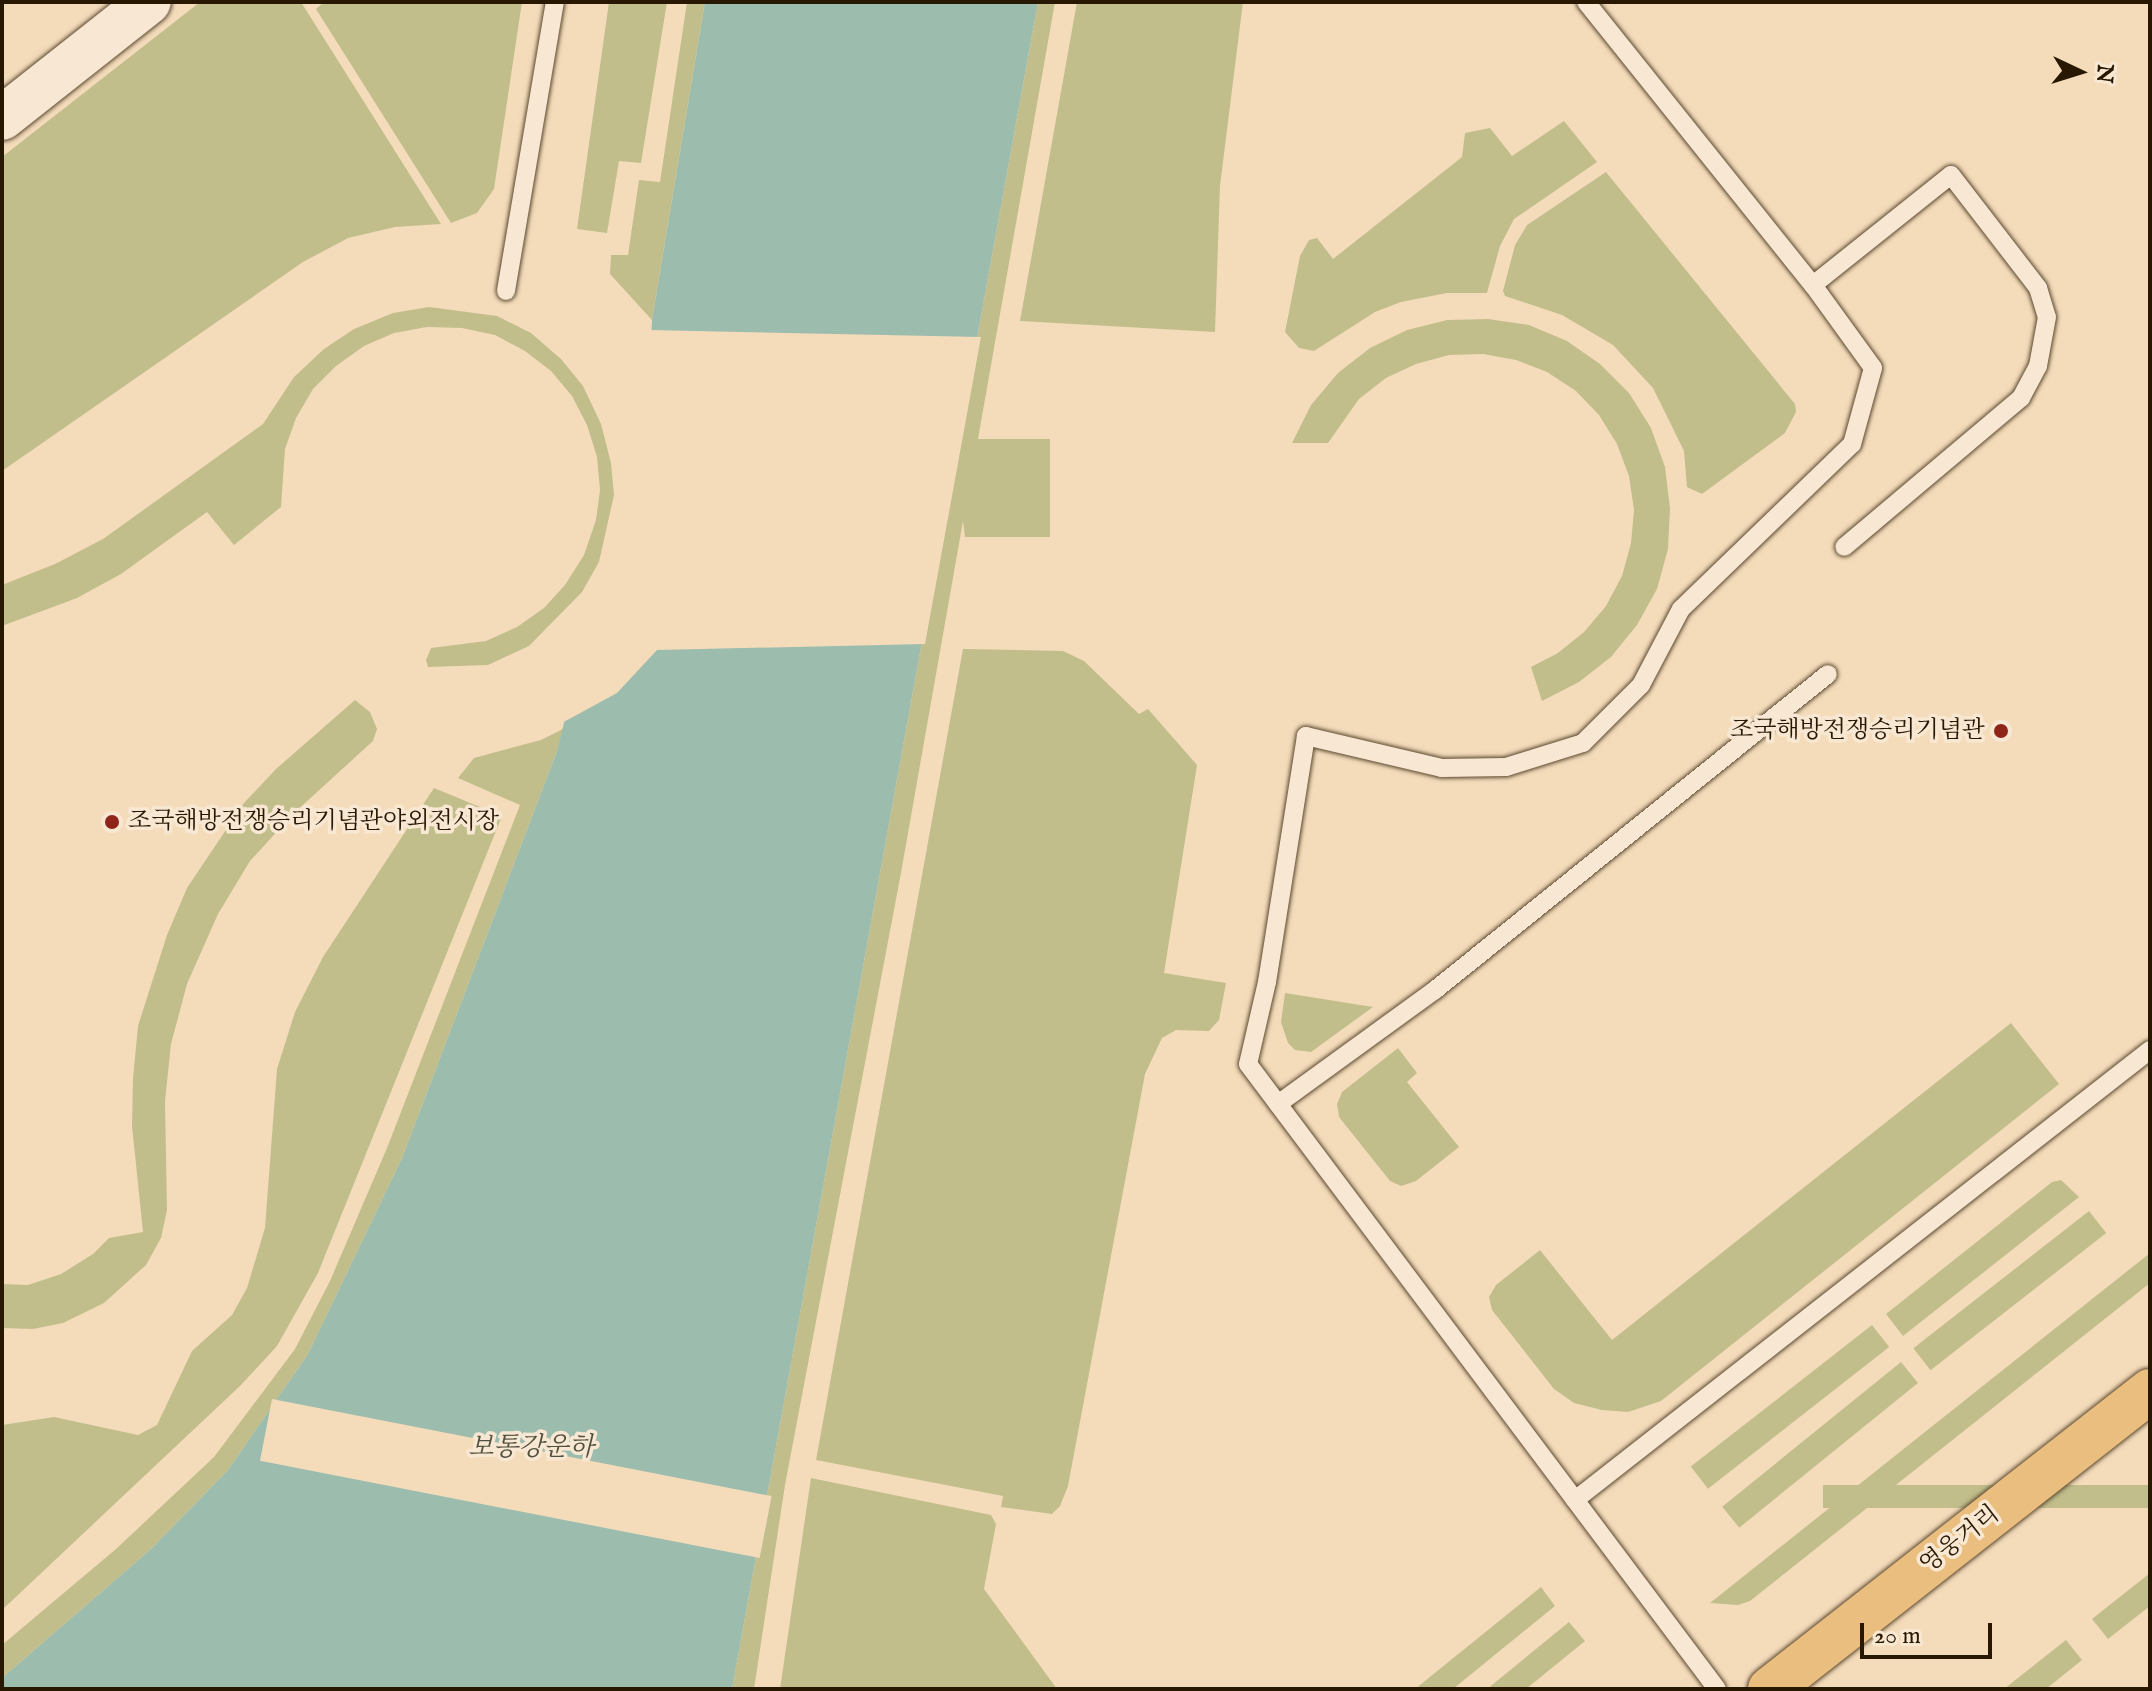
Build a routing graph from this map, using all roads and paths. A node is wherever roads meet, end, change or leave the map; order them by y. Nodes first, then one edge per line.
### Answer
1 (149, 2) edge
2 (555, 2) edge
3 (1586, 2) edge
4 (2, 118) edge
5 (1813, 285) junction
6 (506, 291) dead end
7 (1844, 547) dead end
8 (1828, 674) dead end
9 (2150, 1050) edge
10 (1278, 1104) junction
11 (2150, 1391) edge
12 (1575, 1500) junction
13 (1717, 1689) edge
14 (1770, 1689) edge

1 - 4 street
2 - 6 lane
3 - 5 lane
5 - 7 lane
5 - 10 lane
8 - 10 lane
9 - 12 lane
10 - 12 lane
11 - 14 main road, 영웅거리
12 - 13 lane

